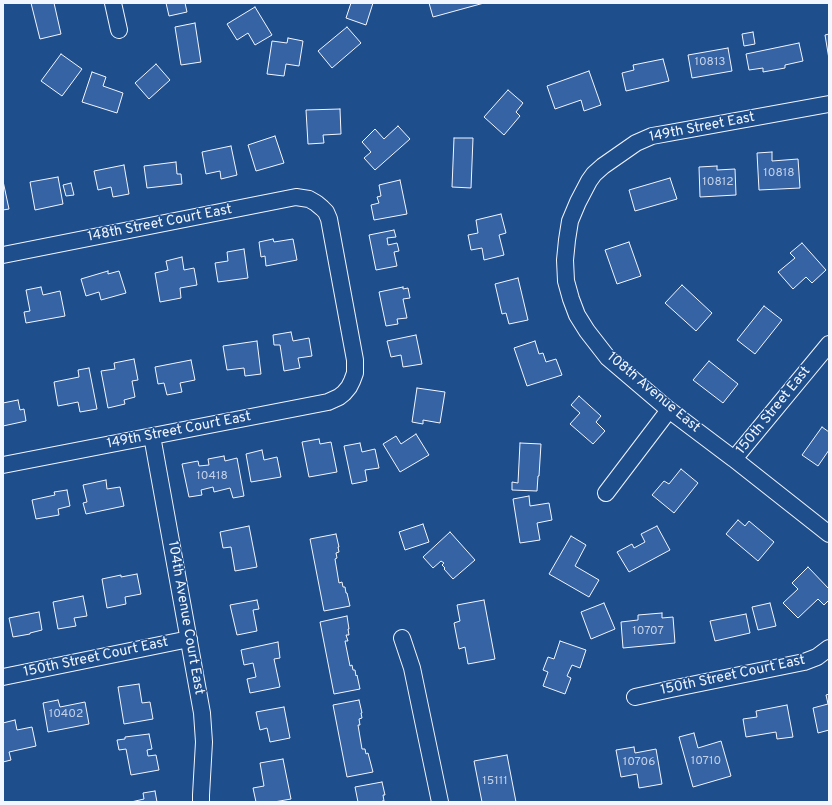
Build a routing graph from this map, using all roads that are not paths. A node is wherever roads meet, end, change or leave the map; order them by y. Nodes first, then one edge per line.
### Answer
1 (113, 3) edge
2 (119, 30) dead end
3 (829, 104) edge
4 (589, 181) joint
5 (3, 256) edge
6 (829, 344) edge
7 (349, 387) joint
8 (669, 410) junction
9 (152, 436) junction
10 (734, 459) junction
11 (3, 465) edge
12 (606, 493) dead end
13 (829, 534) edge
14 (402, 638) dead end
15 (188, 639) junction
16 (829, 648) edge
17 (3, 677) edge
18 (635, 697) dead end
19 (201, 802) edge
20 (440, 802) edge

1 - 2 street
3 - 4 street, 149th Street East
4 - 8 street, 108th Avenue East
5 - 7 street, 148th Street Court East
6 - 10 street, 150th Street East
7 - 9 street, 149th Street Court East
8 - 10 street, 108th Avenue East
8 - 12 street
9 - 11 street, 149th Street Court East
9 - 15 street, 104th Avenue Court East
10 - 13 street, 108th Avenue East
14 - 20 street
15 - 17 street, 150th Street Court East
15 - 19 street, 104th Avenue Court East
16 - 18 street, 150th Street Court East

